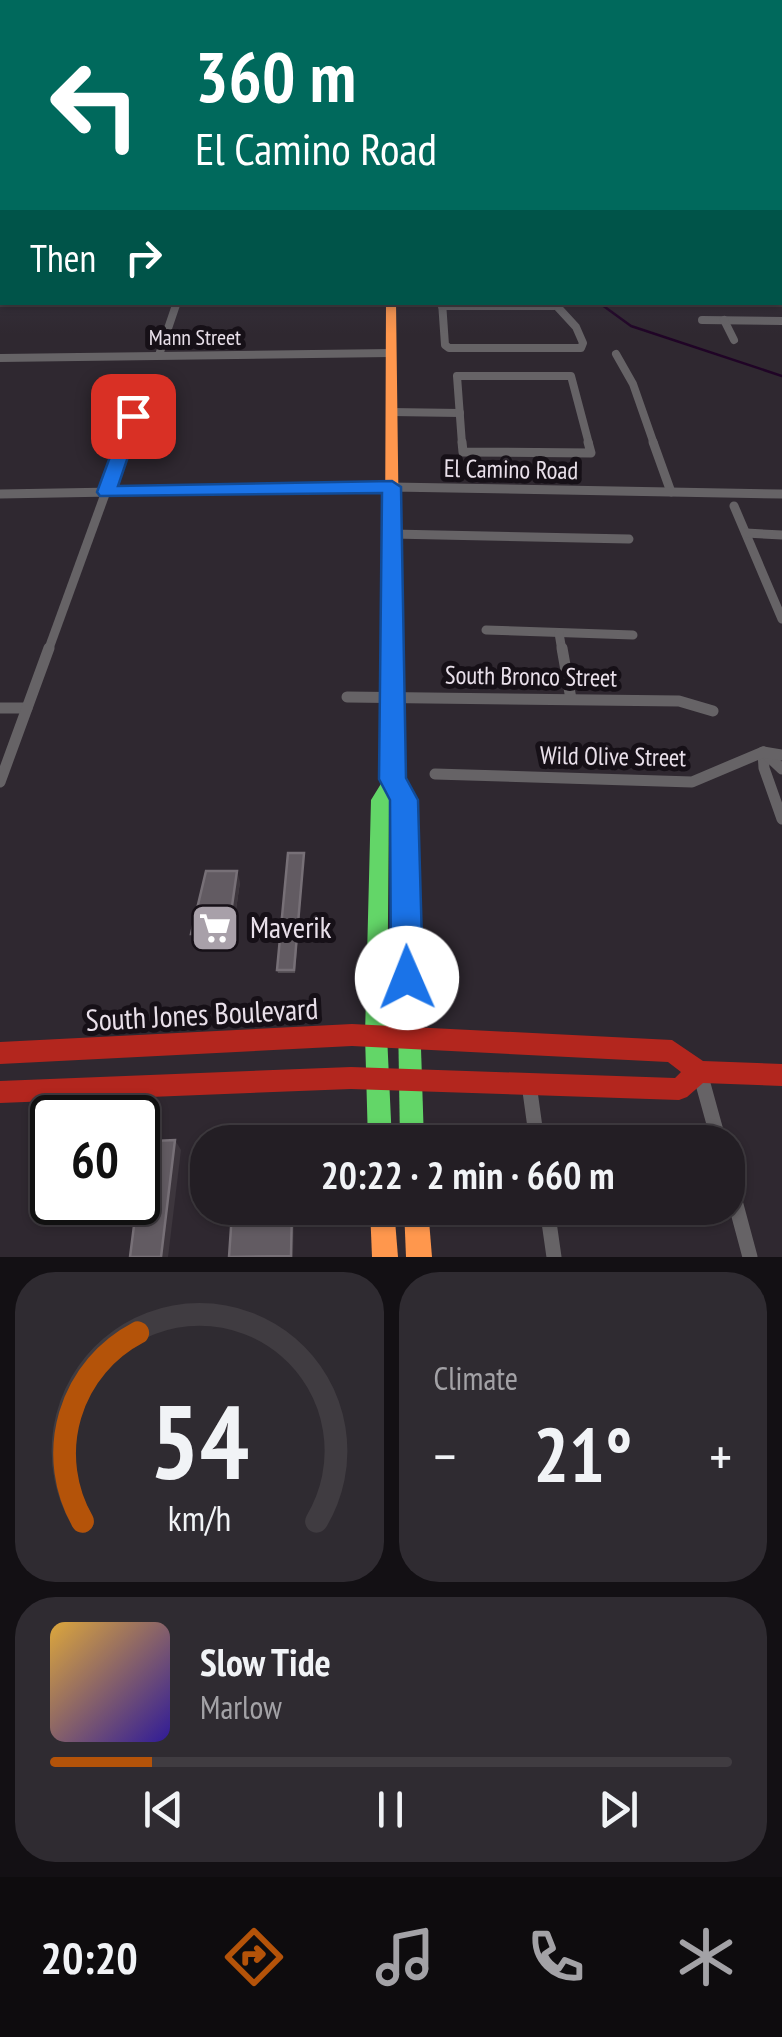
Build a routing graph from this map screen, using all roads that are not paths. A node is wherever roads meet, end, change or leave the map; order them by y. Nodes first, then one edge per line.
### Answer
1 (176, 305) edge
2 (391, 305) edge
3 (442, 305) edge
4 (555, 305) edge
5 (702, 320) dead end
6 (724, 320) junction
7 (782, 321) edge
8 (734, 340) dead end
9 (391, 353) junction
10 (160, 354) junction
11 (616, 354) dead end
12 (0, 358) edge
13 (391, 412) junction
14 (460, 413) junction
15 (133, 416) dead end
16 (392, 487) junction
17 (107, 492) junction
18 (671, 492) junction
19 (0, 494) edge
20 (782, 494) edge
21 (734, 506) dead end
22 (392, 534) junction
23 (746, 534) junction
24 (782, 535) edge
25 (628, 539) dead end
26 (782, 620) edge
27 (486, 630) dead end
28 (559, 632) junction
29 (633, 635) dead end
30 (392, 696) junction
31 (347, 697) dead end
32 (571, 699) junction
33 (0, 708) edge
34 (27, 708) junction
35 (714, 711) dead end
36 (763, 752) junction
37 (782, 754) edge
38 (782, 769) edge
39 (435, 774) dead end
40 (392, 779) junction
41 (0, 782) edge
42 (782, 819) edge
43 (376, 1035) junction
44 (408, 1036) junction
45 (0, 1053) edge
46 (699, 1072) junction
47 (782, 1075) edge
48 (377, 1078) junction
49 (409, 1079) junction
50 (529, 1083) junction
51 (0, 1092) edge
52 (379, 1125) edge
53 (411, 1125) edge
54 (535, 1125) edge
55 (713, 1125) edge
56 (383, 1225) edge
57 (417, 1225) edge
58 (549, 1225) edge
59 (741, 1225) edge
60 (384, 1257) edge
61 (419, 1257) edge
62 (554, 1257) edge
63 (750, 1257) edge

1 - 10 street
2 - 9 main road
3 - 4 street
5 - 6 street
6 - 7 street
6 - 8 street
9 - 10 street, Mann Street
9 - 13 main road
10 - 12 street, Mann Street
11 - 18 street
13 - 14 street
13 - 16 main road
14 - 14 street
15 - 17 street
16 - 17 street, El Camino Road
16 - 18 street, El Camino Road
16 - 22 main road
17 - 19 street, El Camino Road
17 - 34 street
18 - 20 street, El Camino Road
21 - 23 street
22 - 25 street
22 - 30 main road
23 - 24 street
23 - 26 street
27 - 28 street
28 - 29 street
28 - 32 street
30 - 31 street, South Bronco Street
30 - 32 street, South Bronco Street
30 - 40 main road
32 - 35 street, South Bronco Street
33 - 34 street
34 - 41 street
36 - 37 street
36 - 38 street
36 - 39 street, Wild Olive Street
36 - 42 street
40 - 43 main road
40 - 44 main road
43 - 44 main road, South Jones Boulevard
43 - 45 main road, South Jones Boulevard
43 - 48 main road
44 - 46 main road, South Jones Boulevard
44 - 49 main road
46 - 47 main road, South Jones Boulevard
46 - 50 main road, South Jones Boulevard
46 - 55 street
48 - 49 main road, South Jones Boulevard
48 - 51 main road, South Jones Boulevard
48 - 52 main road
49 - 50 main road, South Jones Boulevard
49 - 53 main road
50 - 54 street
56 - 60 main road
57 - 61 main road
58 - 62 street
59 - 63 street

